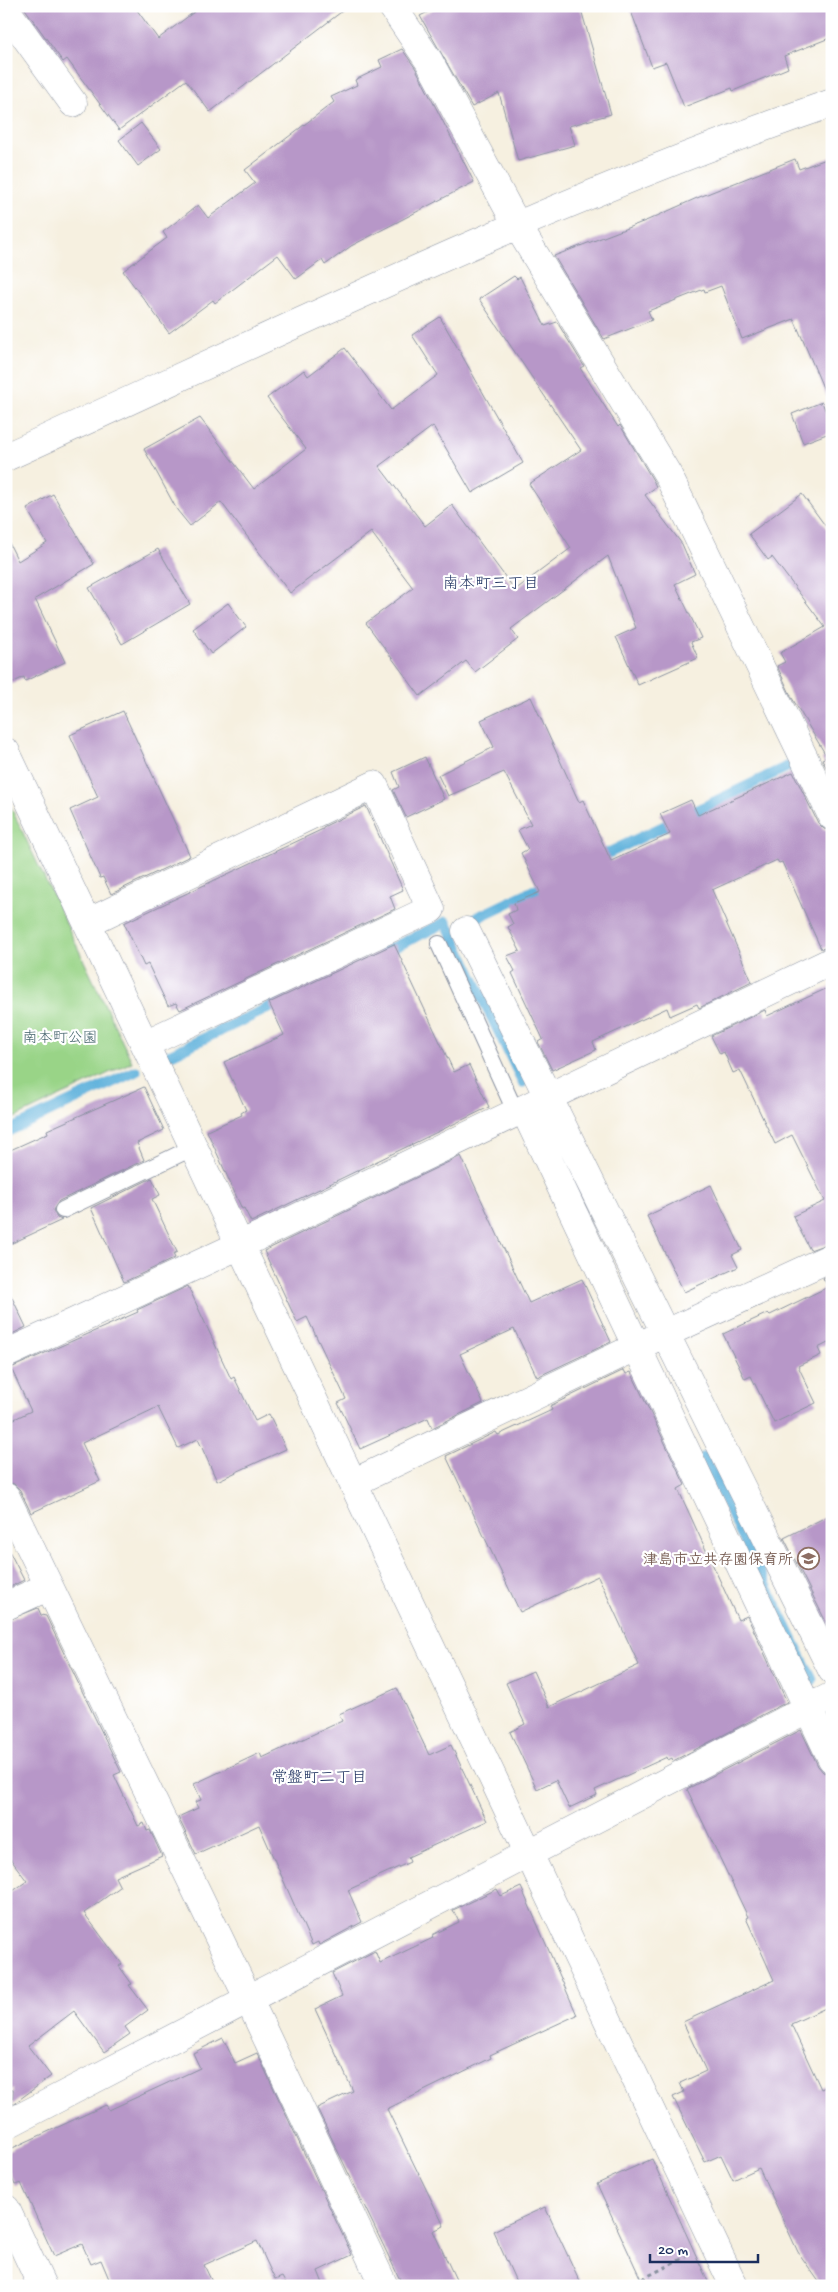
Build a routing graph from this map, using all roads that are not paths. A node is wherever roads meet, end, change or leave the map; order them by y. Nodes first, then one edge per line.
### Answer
1 (392, 6) edge
2 (6, 10) edge
3 (73, 103) dead end
4 (832, 103) edge
5 (517, 224) junction
6 (6, 456) edge
7 (6, 752) edge
8 (832, 816) edge
9 (87, 923) junction
10 (466, 931) dead end
11 (439, 944) dead end
12 (832, 961) edge
13 (145, 1044) junction
14 (548, 1098) junction
15 (520, 1111) junction
16 (194, 1147) junction
17 (63, 1210) dead end
18 (240, 1245) junction
19 (832, 1257) edge
20 (666, 1335) junction
21 (636, 1348) junction
22 (6, 1354) edge
23 (353, 1483) junction
24 (6, 1497) edge
25 (49, 1586) junction
26 (6, 1606) edge
27 (832, 1670) edge
28 (832, 1696) edge
29 (807, 1708) junction
30 (832, 1759) edge
31 (529, 1853) junction
32 (248, 1998) junction
33 (6, 2125) edge
34 (6, 2209) edge
35 (42, 2286) edge
36 (384, 2286) edge
37 (734, 2286) edge

1 - 5 street
2 - 3 street
4 - 5 street
5 - 6 street
5 - 8 street
7 - 9 street
9 - 13 street
9 - 13 street
10 - 14 street
11 - 15 lane
12 - 14 street
13 - 16 street
14 - 15 street
14 - 20 street
15 - 18 street
15 - 21 street
16 - 17 lane
16 - 18 street
18 - 22 street
18 - 23 street
19 - 20 street
20 - 21 street
20 - 27 street
21 - 23 street
21 - 29 street
23 - 31 street
24 - 25 street
25 - 26 street
25 - 32 street
28 - 29 street
29 - 30 street
29 - 31 street
31 - 32 street
31 - 37 street
32 - 33 street
32 - 36 street
34 - 35 street

